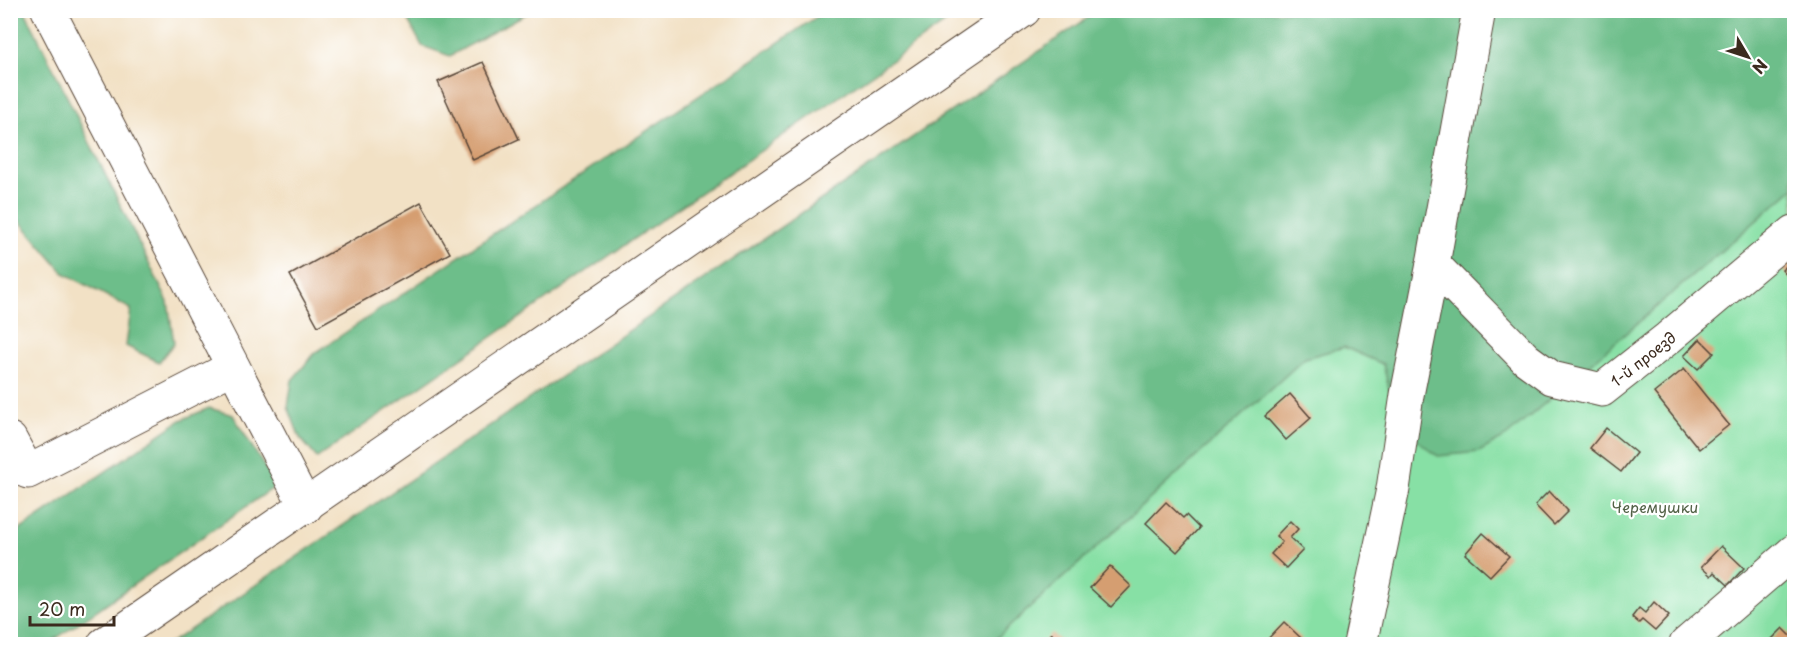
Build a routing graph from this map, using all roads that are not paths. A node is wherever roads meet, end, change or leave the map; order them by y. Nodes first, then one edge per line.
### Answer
1 (48, 10) edge
2 (1024, 10) edge
3 (1479, 10) edge
4 (1794, 232) edge
5 (1433, 264) junction
6 (233, 367) junction
7 (10, 439) edge
8 (19, 477) edge
9 (306, 507) junction
10 (1794, 551) edge
11 (104, 645) edge
12 (1360, 645) edge
13 (1686, 645) edge

1 - 6 main road
2 - 9 main road
3 - 5 main road
4 - 5 main road, 1-й проезд
5 - 12 main road
6 - 8 main road
6 - 9 main road
7 - 8 main road
9 - 11 main road
10 - 13 main road

